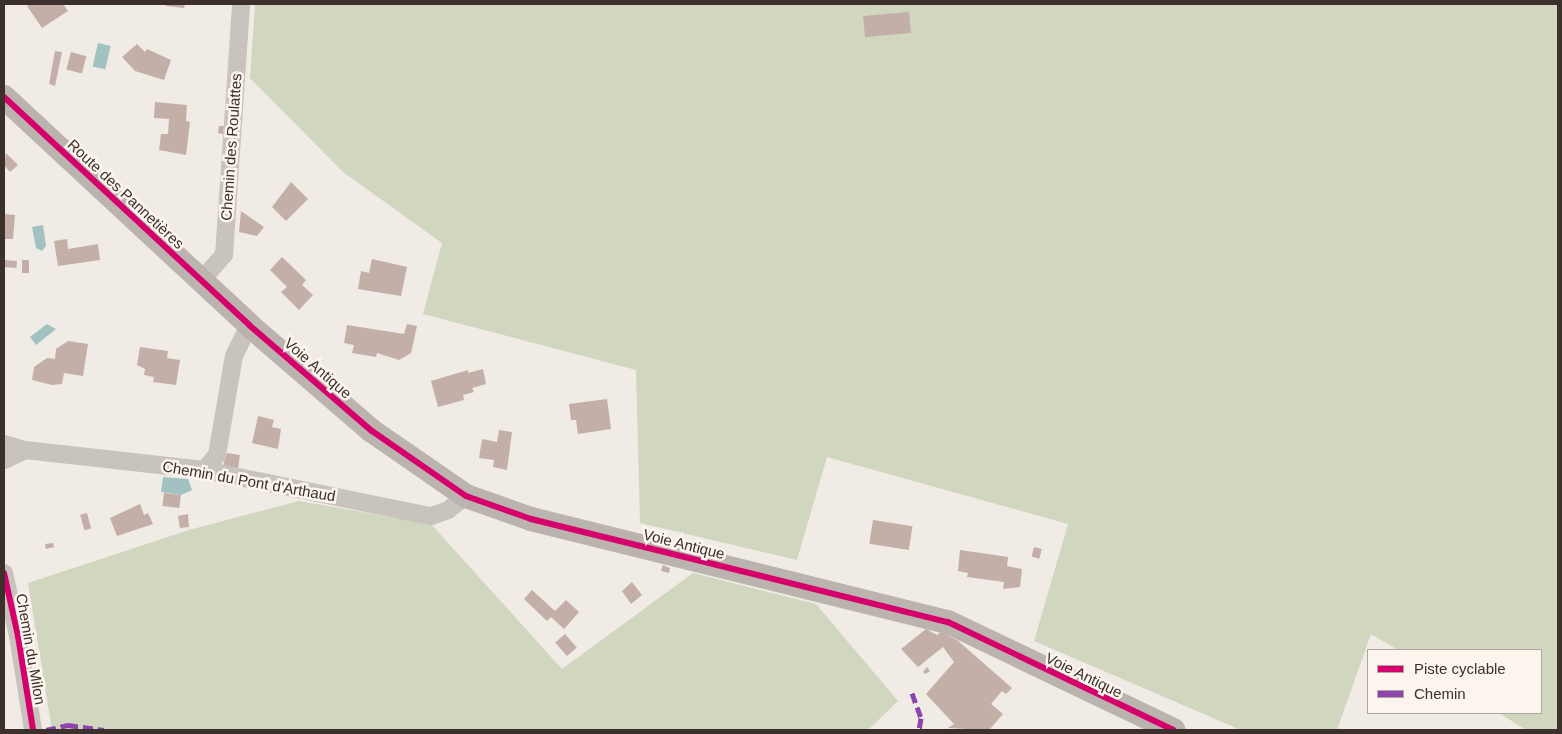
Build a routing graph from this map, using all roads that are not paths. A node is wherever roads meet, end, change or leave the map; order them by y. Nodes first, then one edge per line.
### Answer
1 (241, 4) edge
2 (4, 97) edge
3 (201, 281) junction
4 (231, 309) joint
5 (249, 325) junction
6 (4, 444) edge
7 (24, 450) junction
8 (4, 460) edge
9 (204, 470) junction
10 (466, 496) junction
11 (4, 573) edge
12 (33, 730) edge
13 (1173, 730) edge

1 - 3 street, Chemin des Roulattes
2 - 3 street, Route des Pannetières
3 - 4 street, Route des Pannetières
4 - 5 street, Voie Antique
5 - 9 street
5 - 10 street, Voie Antique
6 - 7 street
7 - 8 street
7 - 9 street, Chemin du Pont d'Arthaud
9 - 10 street, Chemin du Pont d'Arthaud
10 - 13 street, Voie Antique
11 - 12 street, Chemin du Milon

